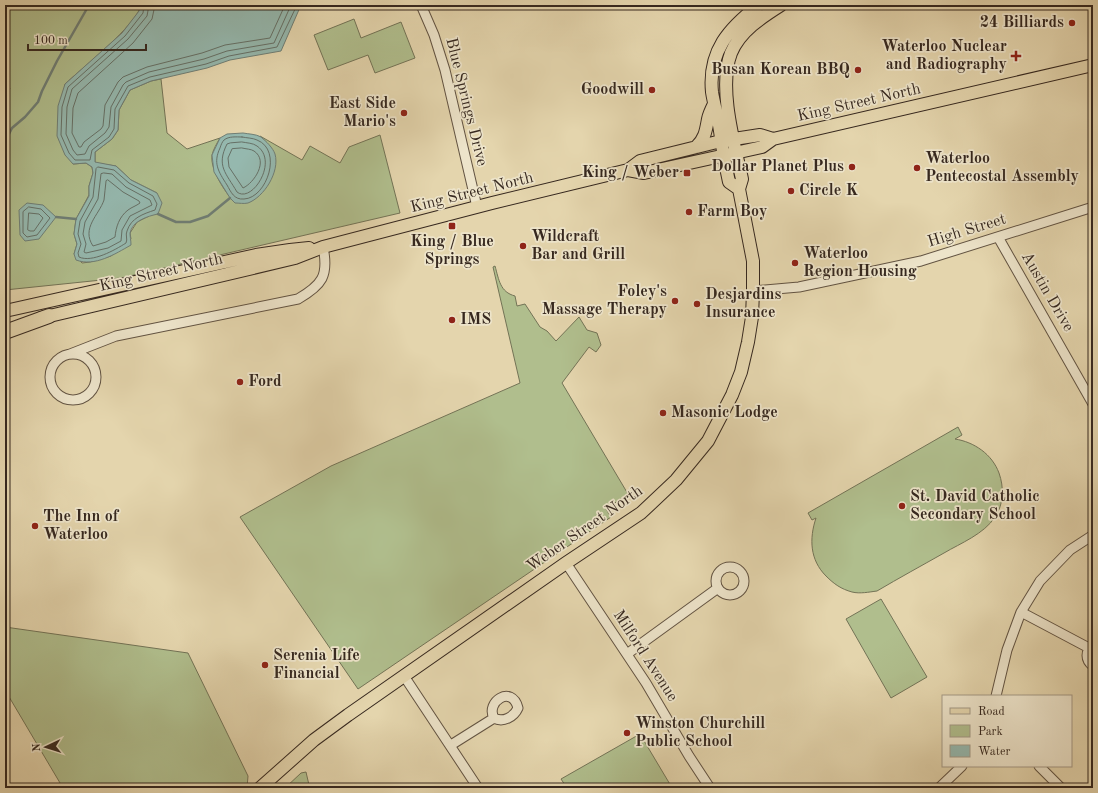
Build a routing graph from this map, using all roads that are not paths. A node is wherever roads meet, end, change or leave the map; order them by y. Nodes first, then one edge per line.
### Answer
1 (421, 5) edge
2 (759, 5) edge
3 (781, 5) edge
4 (1093, 65) edge
5 (714, 104) junction
6 (734, 139) junction
7 (773, 139) junction
8 (721, 141) junction
9 (696, 147) junction
10 (736, 152) junction
11 (724, 155) junction
12 (628, 170) junction
13 (739, 189) junction
14 (477, 207) junction
15 (1093, 207) edge
16 (998, 237) junction
17 (324, 247) junction
18 (753, 291) junction
19 (5, 312) edge
20 (49, 316) junction
21 (5, 324) edge
22 (5, 332) edge
23 (70, 354) junction
24 (1093, 404) edge
25 (1093, 535) edge
26 (566, 563) junction
27 (718, 588) dead end
28 (1021, 612) junction
29 (1091, 646) edge
30 (627, 654) junction
31 (1093, 666) edge
32 (404, 676) junction
33 (996, 695) edge
34 (494, 718) dead end
35 (451, 745) junction
36 (961, 767) edge
37 (1040, 767) edge
38 (260, 788) edge
39 (478, 788) edge
40 (710, 788) edge
41 (939, 788) edge
42 (1061, 788) edge

1 - 14 street, Blue Springs Drive
2 - 5 main road, Weber Street North
3 - 6 main road, Weber Street North
4 - 7 main road, King Street North
5 - 8 main road, Weber Street North
5 - 9 main road
6 - 7 main road, King Street North
6 - 8 main road, King Street North
6 - 10 main road, Weber Street North
7 - 10 main road, King Street North
8 - 9 main road, King Street North
8 - 11 main road, Weber Street North
9 - 12 main road, King Street North
10 - 11 main road, King Street North
10 - 13 main road, Weber Street North
11 - 12 main road, King Street North
11 - 13 main road, Weber Street North
12 - 14 main road, King Street North
13 - 18 main road, Weber Street North
14 - 17 main road, King Street North
15 - 16 street, High Street
16 - 18 street, High Street
16 - 24 street, Austin Drive
17 - 19 main road, King Street North
17 - 20 main road, King Street North
17 - 23 street
18 - 26 main road, Weber Street North
20 - 21 main road, King Street North
20 - 22 highway
23 - 23 street
25 - 28 street
26 - 30 street, Milford Avenue
26 - 32 main road, Weber Street North
27 - 30 street
28 - 29 street
28 - 33 street
29 - 31 street
30 - 40 street, Milford Avenue
32 - 35 street
32 - 38 main road, Weber Street North
34 - 35 street
35 - 39 street
36 - 41 street
37 - 42 street

